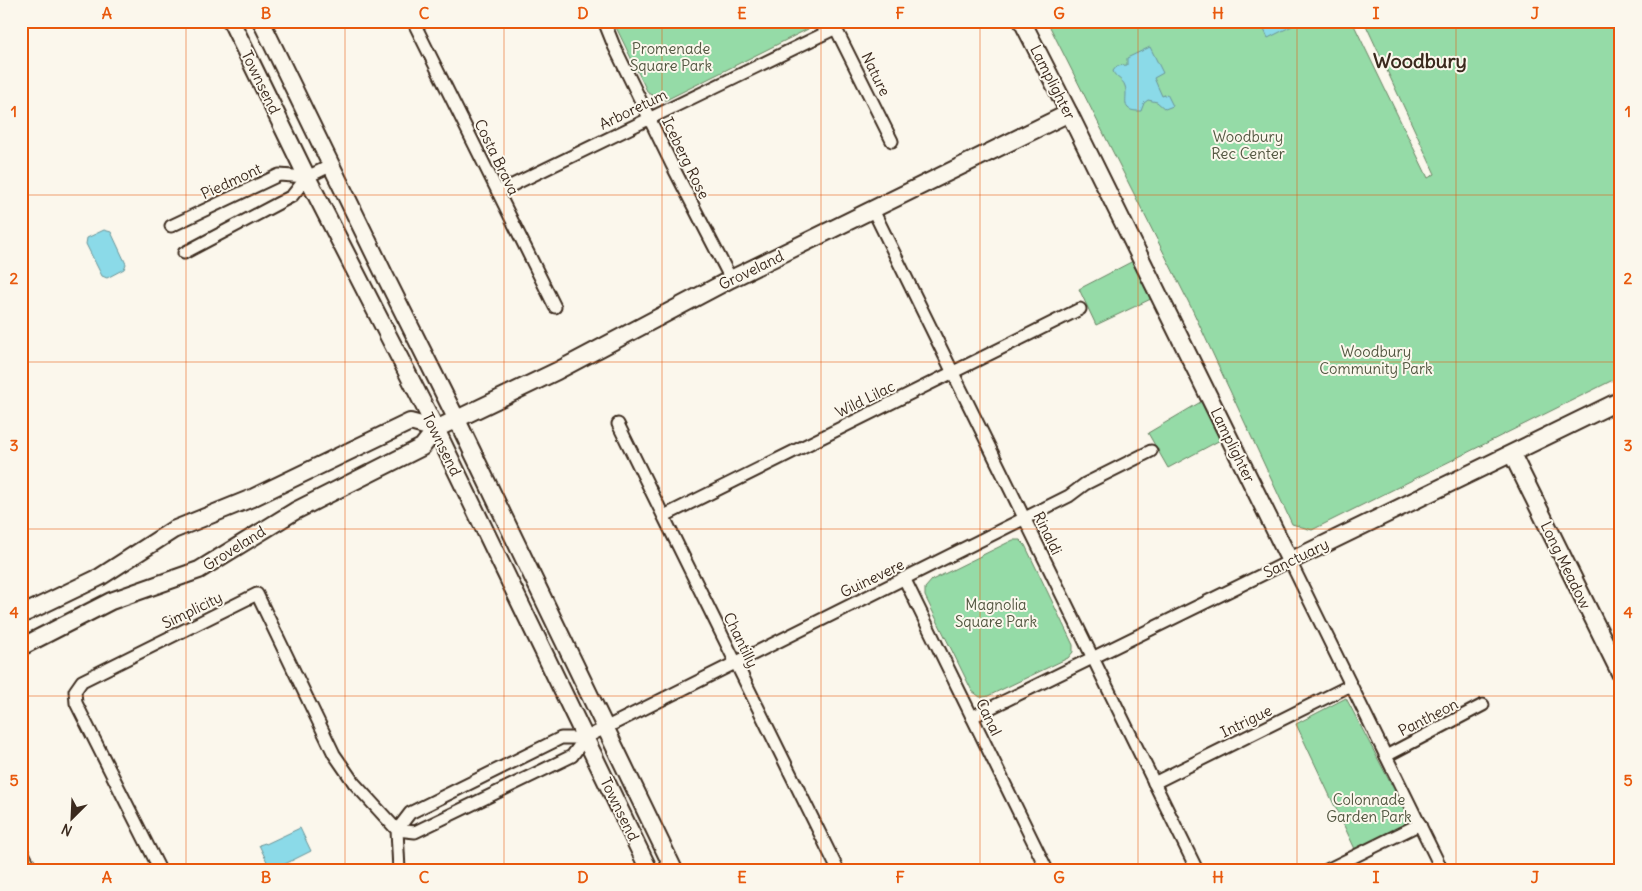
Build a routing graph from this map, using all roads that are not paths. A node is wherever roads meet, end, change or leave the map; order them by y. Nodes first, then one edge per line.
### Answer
1 (231, 21) edge
2 (261, 21) edge
3 (413, 21) edge
4 (604, 21) edge
5 (1022, 21) edge
6 (834, 25) edge
7 (1069, 113) junction
8 (649, 117) junction
9 (892, 141) dead end
10 (332, 165) junction
11 (307, 177) junction
12 (498, 192) junction
13 (873, 210) junction
14 (171, 226) dead end
15 (184, 253) dead end
16 (731, 279) junction
17 (555, 307) dead end
18 (1080, 309) dead end
19 (953, 372) junction
20 (1621, 400) edge
21 (457, 420) junction
22 (618, 424) dead end
23 (436, 430) junction
24 (1151, 451) dead end
25 (1512, 454) junction
26 (664, 516) junction
27 (1024, 519) junction
28 (1290, 561) junction
29 (904, 578) junction
30 (21, 615) edge
31 (21, 646) edge
32 (1093, 658) junction
33 (736, 662) junction
34 (1621, 675) edge
35 (1351, 685) junction
36 (1484, 705) dead end
37 (972, 717) junction
38 (605, 728) junction
39 (585, 738) junction
40 (1386, 756) junction
41 (1154, 783) junction
42 (1420, 824) junction
43 (397, 830) junction
44 (21, 856) edge
45 (28, 870) edge
46 (160, 870) edge
47 (399, 870) edge
48 (649, 870) edge
49 (674, 870) edge
50 (838, 870) edge
51 (1047, 870) edge
52 (1197, 870) edge
53 (1326, 870) edge
54 (1442, 870) edge

1 - 11 street, Townsend
2 - 10 street, Townsend
3 - 12 street, Costa Brava
4 - 8 street, Iceberg Rose
5 - 7 street, Lamplighter
6 - 8 street, Arboretum
6 - 9 street, Nature
7 - 13 street, Groveland
7 - 28 street, Lamplighter
8 - 12 street, Arboretum
8 - 16 street, Iceberg Rose
10 - 11 street, Piedmont
10 - 21 street, Townsend
11 - 14 street, Piedmont
11 - 15 street, Piedmont
11 - 23 street, Townsend
12 - 17 street, Costa Brava
13 - 16 street, Groveland
13 - 19 street, Rinaldi
16 - 21 street, Groveland
18 - 19 street, Wild Lilac
19 - 26 street, Wild Lilac
19 - 27 street, Rinaldi
20 - 25 street, Sanctuary
21 - 23 street, Groveland
21 - 38 street, Townsend
22 - 26 street, Chantilly
23 - 30 street
23 - 31 street, Groveland
23 - 39 street, Townsend
24 - 27 street, Guinevere
25 - 28 street, Sanctuary
25 - 34 street, Long Meadow
26 - 33 street, Chantilly
27 - 29 street, Guinevere
27 - 32 street, Rinaldi
28 - 32 street, Sanctuary
28 - 35 street, Lamplighter
29 - 33 street, Guinevere
29 - 37 street, Canal
32 - 37 street, Sanctuary
32 - 41 street, Rinaldi
33 - 38 street, Guinevere
33 - 50 street, Chantilly
35 - 40 street, Lamplighter
35 - 41 street, Intrigue
36 - 40 street, Pantheon
37 - 51 street, Canal
38 - 39 street
38 - 49 street, Townsend
39 - 43 street
39 - 43 street
39 - 48 street, Townsend
40 - 42 street, Lamplighter
41 - 52 street, Rinaldi
42 - 53 street
42 - 54 street, Lamplighter
43 - 46 street, Simplicity
43 - 47 street
44 - 45 main road

